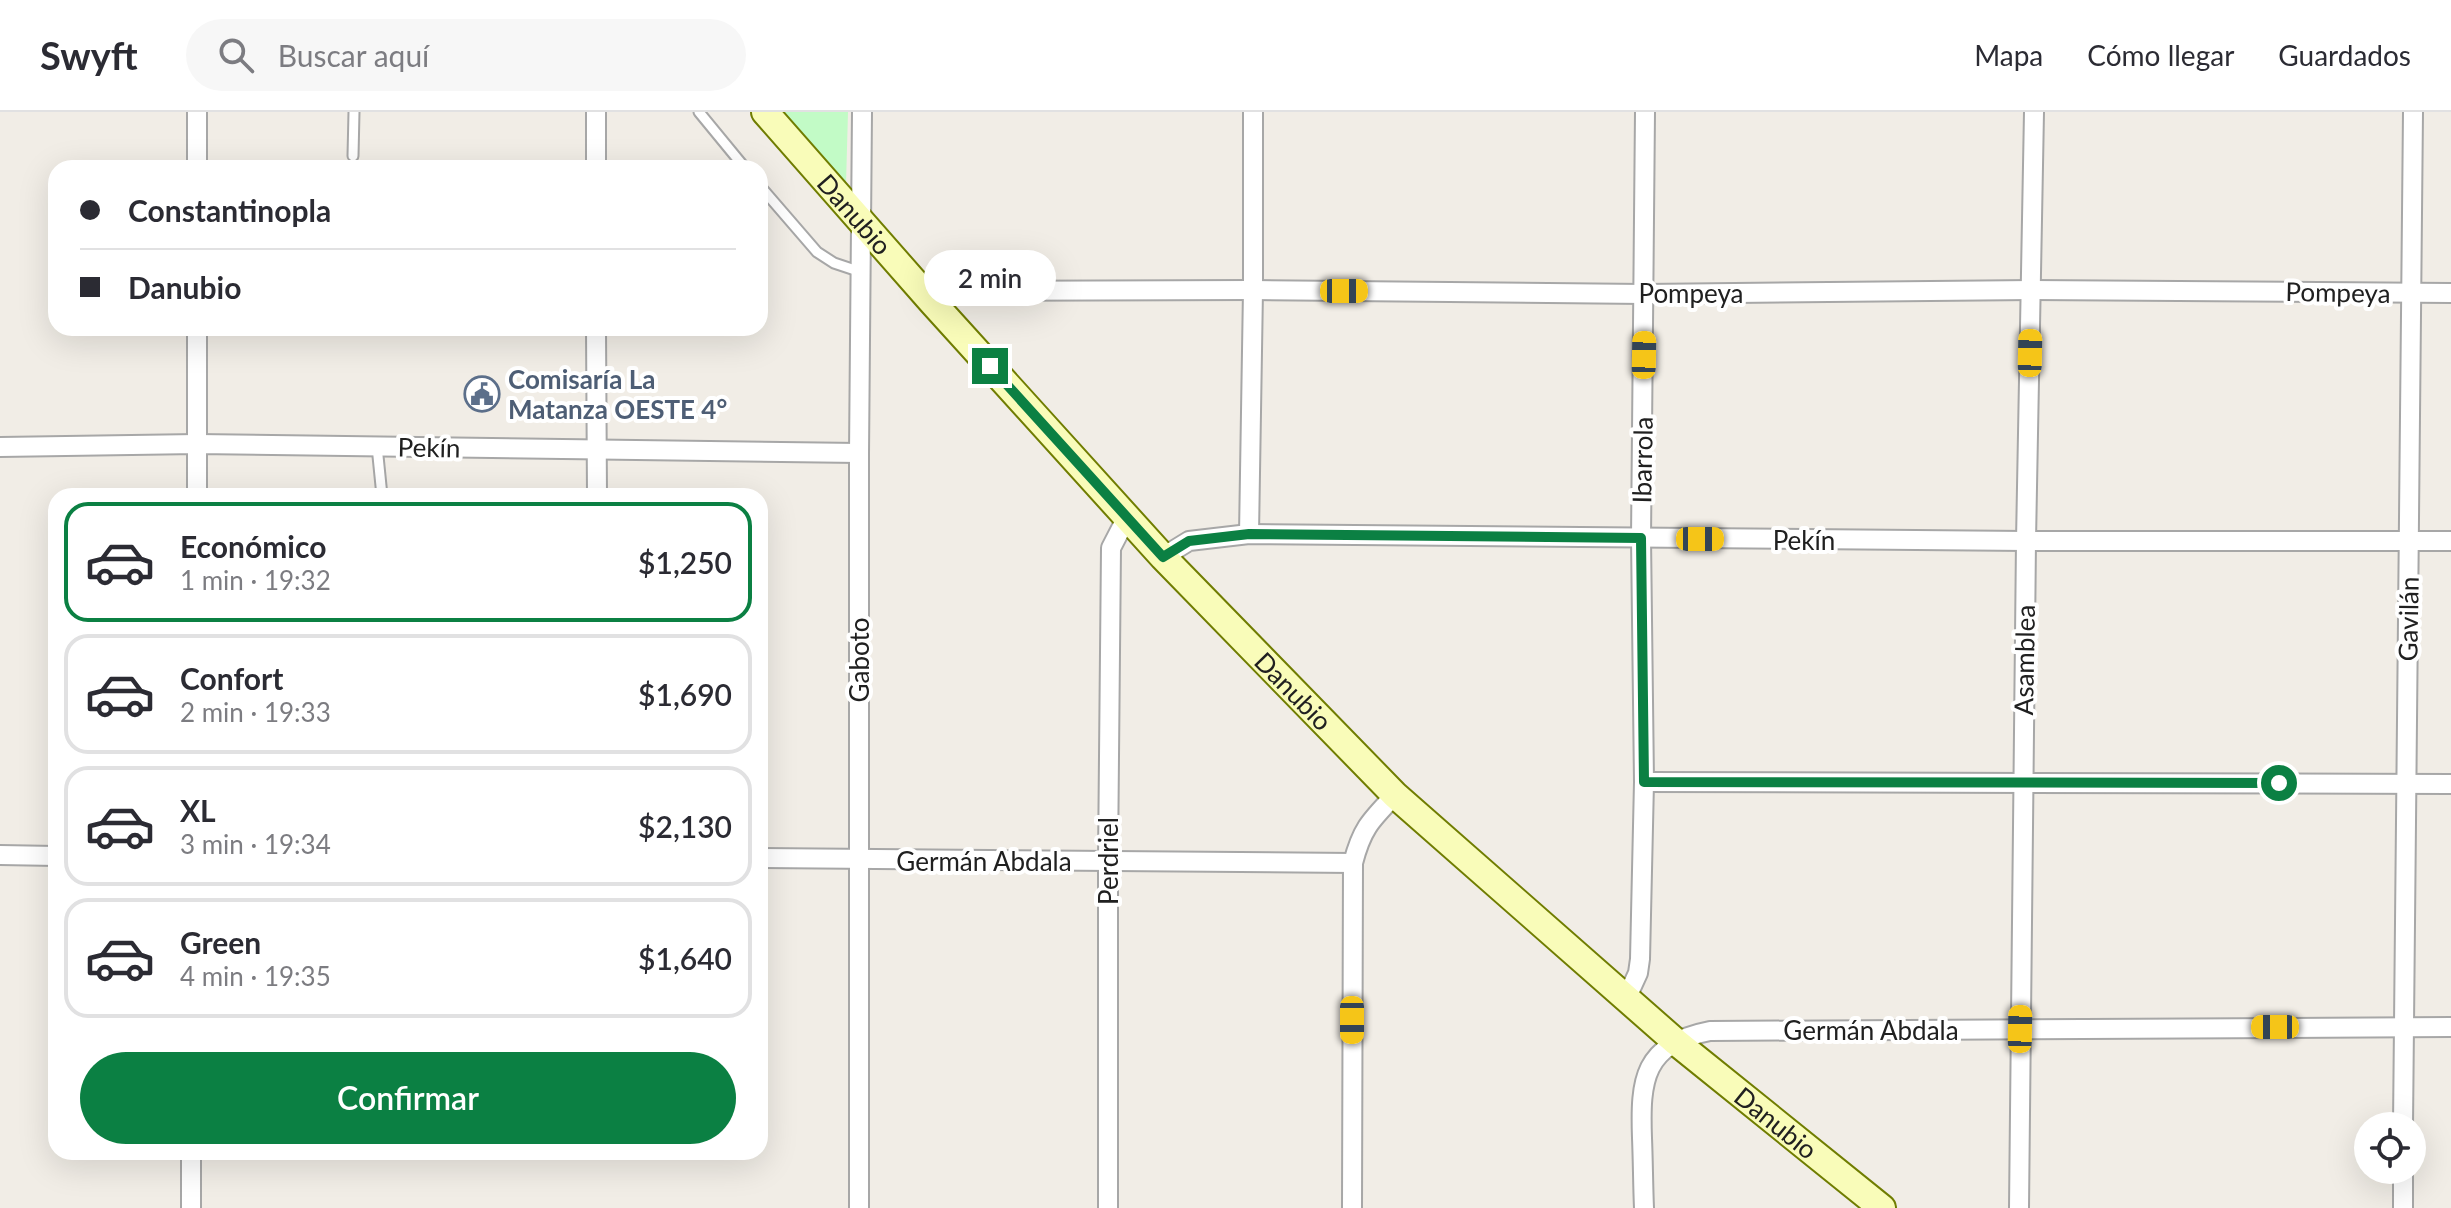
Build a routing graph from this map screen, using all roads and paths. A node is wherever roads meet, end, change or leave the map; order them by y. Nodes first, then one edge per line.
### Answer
1 (197, 112) edge
2 (354, 112) edge
3 (596, 112) edge
4 (699, 112) edge
5 (765, 112) edge
6 (862, 112) edge
7 (1253, 112) edge
8 (1645, 112) edge
9 (2034, 112) edge
10 (2413, 112) edge
11 (353, 156) dead end
12 (197, 160) edge
13 (596, 160) edge
14 (738, 160) edge
15 (768, 195) edge
16 (862, 224) junction
17 (861, 272) junction
18 (1253, 290) junction
19 (2032, 290) junction
20 (2411, 293) junction
21 (2451, 293) edge
22 (1644, 294) junction
23 (932, 302) junction
24 (197, 336) edge
25 (596, 336) edge
26 (197, 444) junction
27 (377, 446) junction
28 (0, 447) edge
29 (596, 450) junction
30 (859, 453) junction
31 (197, 488) edge
32 (381, 488) edge
33 (597, 488) edge
34 (1127, 517) junction
35 (1249, 534) junction
36 (1641, 538) junction
37 (2026, 541) junction
38 (2409, 541) junction
39 (2451, 541) edge
40 (1163, 557) junction
41 (2023, 781) junction
42 (1644, 782) junction
43 (2406, 784) junction
44 (2451, 784) edge
45 (1395, 795) junction
46 (0, 855) edge
47 (48, 856) edge
48 (768, 858) edge
49 (860, 861) junction
50 (1108, 861) junction
51 (1353, 863) junction
52 (1627, 997) junction
53 (2403, 1027) junction
54 (2451, 1027) edge
55 (2020, 1029) junction
56 (1676, 1042) junction
57 (2403, 1112) edge
58 (191, 1160) edge
59 (2403, 1184) edge
60 (191, 1208) edge
61 (859, 1208) edge
62 (1108, 1208) edge
63 (1352, 1208) edge
64 (1644, 1208) edge
65 (1882, 1208) edge
66 (2019, 1208) edge
67 (2403, 1208) edge

1 - 12 street
2 - 11 lane
3 - 13 street
4 - 14 lane
5 - 16 street, Danubio
6 - 16 street, Gaboto
7 - 18 street
8 - 22 street, Ibarrola
9 - 19 street, Asamblea
10 - 20 street, Gavilán
15 - 17 lane
16 - 17 street, Gaboto
16 - 23 street, Danubio
17 - 30 street, Gaboto
18 - 22 street, Pompeya
18 - 23 street, Pompeya
18 - 35 street
19 - 20 street, Pompeya
19 - 22 street, Pompeya
19 - 37 street, Asamblea
20 - 21 street, Pompeya
20 - 38 street, Gavilán
22 - 36 street, Ibarrola
23 - 34 street, Danubio
24 - 26 street
25 - 29 street
26 - 27 street, Pekín
26 - 28 street, Pekín
26 - 31 street
27 - 29 street, Pekín
27 - 32 lane
29 - 30 street, Pekín
29 - 33 street
30 - 49 street, Gaboto
34 - 40 street, Danubio
34 - 50 street, Perdriel
35 - 36 street, Pekín
35 - 40 street, Pekín
36 - 37 street, Pekín
36 - 42 street, Ibarrola
37 - 38 street, Pekín
37 - 41 street, Asamblea
38 - 39 street, Pekín
38 - 43 street, Gavilán
40 - 45 street, Danubio
41 - 42 street
41 - 43 street
41 - 55 street, Asamblea
42 - 52 street, Ibarrola
43 - 44 street
43 - 53 street, Gavilán
45 - 51 street
45 - 52 street, Danubio
46 - 47 street
48 - 49 street, Germán Abdala
49 - 50 street, Germán Abdala
49 - 61 street, Gaboto
50 - 51 street, Germán Abdala
50 - 62 street, Perdriel
51 - 63 street
52 - 56 street, Danubio
53 - 54 street, Germán Abdala
53 - 55 street, Germán Abdala
53 - 57 street, Gavilán
55 - 56 street, Germán Abdala
55 - 66 street, Asamblea
56 - 64 street
56 - 65 street, Danubio
58 - 60 street
59 - 67 street

